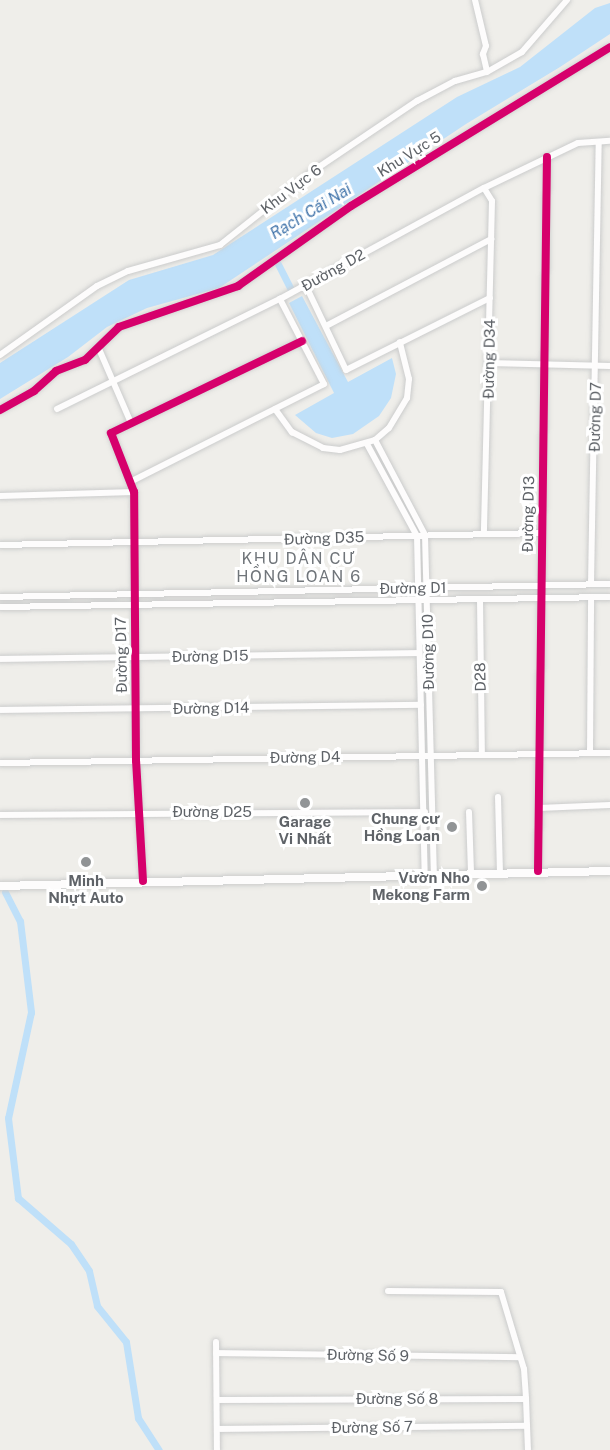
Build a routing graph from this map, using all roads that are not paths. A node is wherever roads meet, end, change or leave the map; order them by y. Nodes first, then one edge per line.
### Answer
1 (475, 0) edge
2 (567, 0) edge
3 (610, 47) edge
4 (487, 72) junction
5 (610, 141) edge
6 (599, 142) junction
7 (547, 157) junction
8 (484, 188) junction
9 (491, 239) junction
10 (306, 286) junction
11 (490, 298) junction
12 (280, 299) junction
13 (326, 326) junction
14 (302, 341) junction
15 (400, 342) junction
16 (99, 349) junction
17 (0, 355) edge
18 (489, 363) junction
19 (544, 364) junction
20 (596, 366) junction
21 (610, 366) edge
22 (113, 381) junction
23 (57, 409) dead end
24 (274, 409) junction
25 (0, 410) edge
26 (130, 423) junction
27 (375, 440) junction
28 (367, 444) junction
29 (132, 481) junction
30 (134, 492) junction
31 (0, 496) edge
32 (541, 533) junction
33 (484, 534) junction
34 (417, 536) junction
35 (425, 536) junction
36 (135, 544) junction
37 (0, 545) edge
38 (591, 584) junction
39 (610, 584) edge
40 (540, 585) junction
41 (419, 588) junction
42 (427, 588) junction
43 (133, 596) junction
44 (0, 597) edge
45 (591, 597) junction
46 (610, 597) edge
47 (539, 598) junction
48 (427, 599) junction
49 (480, 599) junction
50 (419, 600) junction
51 (134, 606) junction
52 (0, 607) edge
53 (419, 652) junction
54 (135, 658) junction
55 (0, 659) edge
56 (421, 705) junction
57 (136, 709) junction
58 (0, 710) edge
59 (590, 753) junction
60 (610, 753) edge
61 (427, 755) junction
62 (482, 755) junction
63 (537, 755) junction
64 (136, 761) junction
65 (0, 763) edge
66 (498, 797) dead end
67 (610, 805) edge
68 (539, 808) junction
69 (140, 812) junction
70 (424, 812) junction
71 (432, 812) junction
72 (469, 812) dead end
73 (0, 815) edge
74 (538, 871) junction
75 (610, 871) edge
76 (500, 872) junction
77 (471, 873) junction
78 (429, 876) junction
79 (143, 881) junction
80 (0, 886) edge
81 (388, 1291) dead end
82 (216, 1342) dead end
83 (216, 1353) junction
84 (520, 1357) junction
85 (526, 1399) junction
86 (217, 1400) junction
87 (527, 1426) junction
88 (217, 1429) junction
89 (217, 1450) edge
90 (528, 1450) edge

1 - 4 street
2 - 4 street, Khu Vực 6
3 - 16 street, Khu Vực 5
4 - 17 street, Khu Vực 6
5 - 6 street, Đường D2
6 - 7 street, Đường D2
6 - 20 street, Đường D7
7 - 8 street, Đường D2
7 - 19 street, Đường D13
8 - 9 street, Đường D34
8 - 10 street, Đường D2
9 - 11 street, Đường D34
9 - 13 street
10 - 12 street, Đường D2
10 - 13 street
11 - 15 street
11 - 18 street, Đường D34
12 - 14 street
12 - 22 street, Đường D2
13 - 15 street
14 - 24 street
14 - 26 street
15 - 27 street
16 - 22 street
16 - 25 street, Khu Vực 5
18 - 19 street
18 - 33 street, Đường D34
19 - 20 street
19 - 32 street, Đường D13
20 - 21 street
20 - 38 street, Đường D7
22 - 23 street, Đường D2
22 - 26 street
24 - 28 street
24 - 29 street
26 - 29 street, Đường D17
27 - 28 street
27 - 35 street, Đường D10
28 - 34 street, Đường D10
29 - 30 street, Đường D17
30 - 31 street
30 - 36 street, Đường D17
32 - 33 street, Đường D35
32 - 40 street, Đường D13
33 - 35 street, Đường D35
34 - 35 street, Đường D35
34 - 36 street, Đường D35
34 - 41 street, Đường D10
35 - 42 street, Đường D10
36 - 37 street, Đường D35
36 - 43 street, Đường D17
38 - 39 street, Đường D1
38 - 40 street, Đường D1
40 - 42 street, Đường D1
40 - 47 street, Đường D13
41 - 42 street, Đường D1
41 - 43 street, Đường D1
41 - 50 street, Đường D10
42 - 48 street, Đường D10
43 - 44 street, Đường D1
43 - 51 street, Đường D17
45 - 46 street, Đường D1
45 - 47 street, Đường D1
45 - 59 street
47 - 49 street, Đường D1
47 - 63 street, Đường D13
48 - 49 street, Đường D1
48 - 50 street, Đường D1
48 - 61 street, Đường D10
49 - 62 street, D28
50 - 51 street, Đường D1
50 - 53 street, Đường D10
51 - 52 street, Đường D1
51 - 54 street, Đường D17
53 - 54 street, Đường D15
53 - 56 street, Đường D10
54 - 55 street, Đường D15
54 - 57 street, Đường D17
56 - 57 street, Đường D14
56 - 61 street, Đường D10
57 - 58 street, Đường D14
57 - 64 street, Đường D17
59 - 60 street, Đường D4
59 - 63 street, Đường D4
61 - 62 street, Đường D4
61 - 64 street, Đường D4
61 - 70 street, Đường D10
61 - 71 street, Đường D10
62 - 63 street, Đường D4
63 - 68 street, Đường D13
64 - 65 street, Đường D4
64 - 69 street, Đường D17
66 - 76 street
67 - 68 street
68 - 74 street, Đường D13
69 - 70 street, Đường D25
69 - 73 street, Đường D25
69 - 79 street, Đường D17
70 - 71 street, Đường D25
70 - 78 street, Đường D10
71 - 78 street, Đường D10
72 - 77 street
74 - 75 street
74 - 76 street
76 - 77 street
77 - 78 street
78 - 79 street
79 - 80 street
81 - 84 street
82 - 83 street
83 - 84 street, Đường Số 9
83 - 86 street
84 - 85 street
85 - 86 street, Đường Số 8
85 - 87 street
86 - 88 street
87 - 88 street, Đường Số 7
87 - 90 street
88 - 89 street

